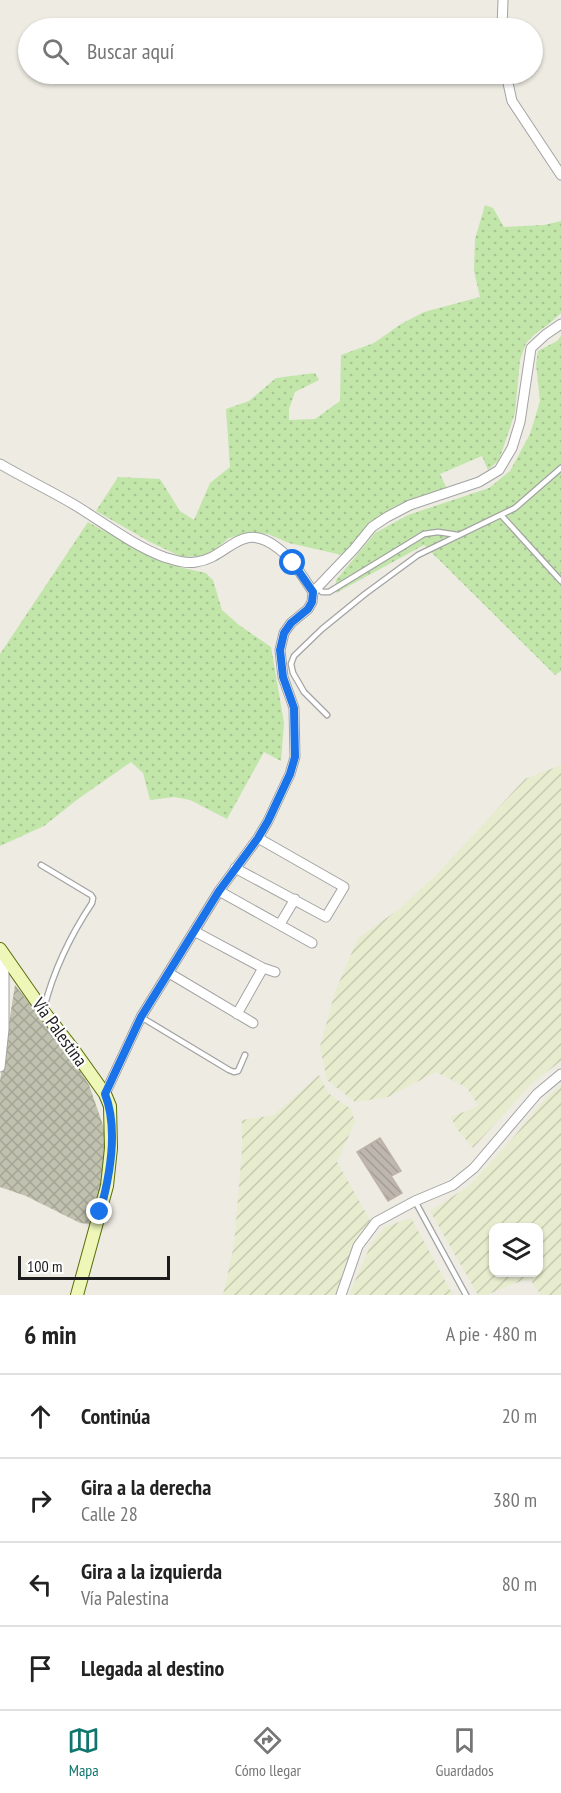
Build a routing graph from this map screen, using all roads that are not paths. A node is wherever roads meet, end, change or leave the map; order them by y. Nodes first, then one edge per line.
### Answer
1 (503, 0) edge
2 (502, 18) edge
3 (508, 84) edge
4 (561, 175) edge
5 (561, 324) edge
6 (0, 464) edge
7 (561, 468) edge
8 (501, 515) junction
9 (458, 535) junction
10 (561, 581) edge
11 (315, 590) junction
12 (327, 715) dead end
13 (258, 838) junction
14 (41, 865) dead end
15 (235, 868) junction
16 (219, 891) junction
17 (294, 899) junction
18 (280, 924) junction
19 (194, 931) junction
20 (312, 943) dead end
21 (2, 952) edge
22 (263, 968) junction
23 (275, 972) dead end
24 (169, 973) junction
25 (44, 1012) junction
26 (237, 1014) junction
27 (141, 1017) junction
28 (253, 1023) dead end
29 (245, 1055) dead end
30 (0, 1067) edge
31 (561, 1074) edge
32 (105, 1094) junction
33 (414, 1201) junction
34 (77, 1295) edge
35 (341, 1295) edge
36 (466, 1295) edge

1 - 2 street
3 - 4 street
5 - 11 street
6 - 11 street
7 - 8 lane
8 - 9 lane
8 - 10 lane
9 - 11 lane
9 - 12 lane
11 - 13 street
13 - 15 street
13 - 17 street
14 - 25 lane
15 - 16 street
15 - 17 street
16 - 18 street
16 - 19 street
17 - 18 street
18 - 20 street
19 - 22 street
19 - 24 street
21 - 25 main road, Vía Palestina
21 - 30 street
22 - 23 street
22 - 26 street
24 - 26 street
24 - 27 street
25 - 32 main road, Vía Palestina
26 - 28 street
27 - 29 lane
27 - 32 street
31 - 33 street
32 - 34 main road, Vía Palestina
33 - 35 street
33 - 36 lane

